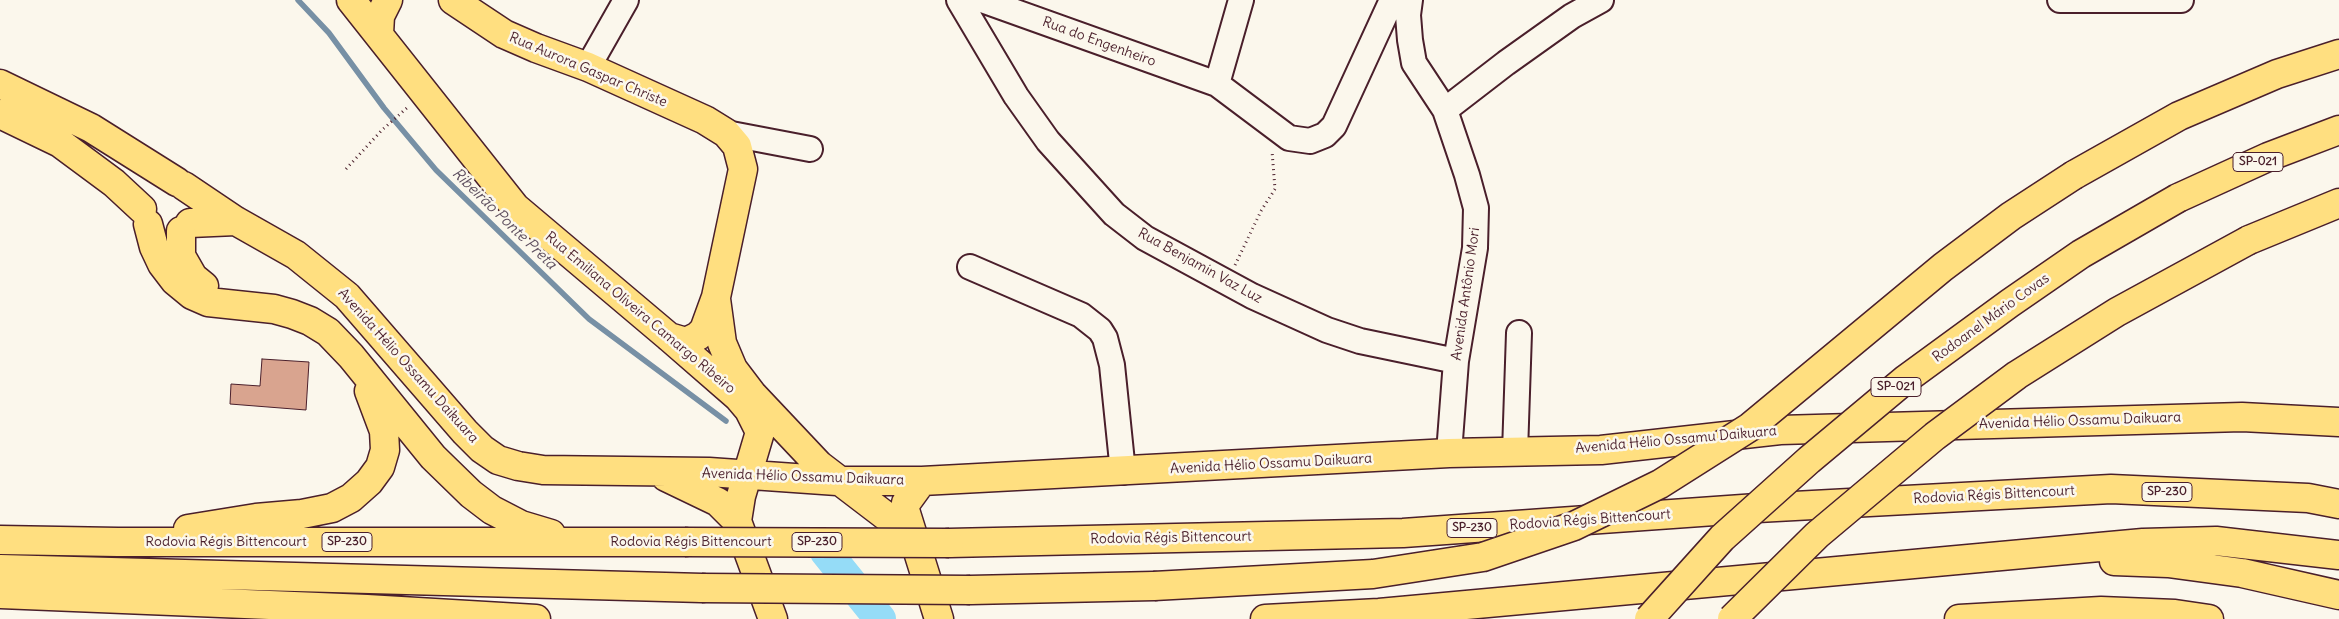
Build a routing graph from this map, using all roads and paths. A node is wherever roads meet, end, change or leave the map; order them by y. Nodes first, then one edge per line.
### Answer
1 (351, 0) edge
2 (388, 0) edge
3 (453, 0) edge
4 (626, 0) edge
5 (959, 0) edge
6 (982, 0) edge
7 (1241, 0) edge
8 (1392, 0) edge
9 (1410, 0) edge
10 (1601, 0) edge
11 (2060, 0) edge
12 (2181, 0) edge
13 (379, 34) junction
14 (2339, 54) edge
15 (588, 67) junction
16 (0, 84) edge
17 (1217, 84) junction
18 (406, 109) dead end
19 (1444, 110) junction
20 (0, 114) edge
21 (1271, 125) junction
22 (2339, 130) edge
23 (726, 133) junction
24 (810, 149) dead end
25 (346, 169) dead end
26 (180, 184) junction
27 (2339, 203) edge
28 (145, 216) junction
29 (236, 221) junction
30 (186, 227) junction
31 (970, 267) dead end
32 (1226, 282) junction
33 (716, 297) junction
34 (240, 306) junction
35 (1519, 333) dead end
36 (669, 336) junction
37 (351, 356) junction
38 (1456, 361) junction
39 (2339, 422) edge
40 (757, 443) junction
41 (1515, 452) junction
42 (1449, 453) junction
43 (653, 472) junction
44 (709, 472) junction
45 (1123, 472) junction
46 (752, 477) junction
47 (837, 481) junction
48 (922, 481) junction
49 (2339, 504) edge
50 (737, 522) junction
51 (906, 532) junction
52 (0, 540) edge
53 (118, 542) junction
54 (577, 542) junction
55 (2339, 555) edge
56 (2012, 556) junction
57 (0, 569) edge
58 (0, 594) edge
59 (2339, 595) edge
60 (536, 619) edge
61 (773, 619) edge
62 (939, 619) edge
63 (1265, 619) edge
64 (1648, 619) edge
65 (1732, 619) edge
66 (1959, 619) edge
67 (2209, 619) edge

1 - 13 main road, Rua Emiliana Oliveira Camargo Ribeiro
2 - 13 main road
3 - 15 main road, Rua Aurora Gaspar Christe
4 - 15 street
5 - 32 street, Rua Benjamin Vaz Luz
6 - 17 street, Rua do Engenheiro
7 - 17 street
8 - 21 street, Rua do Engenheiro
9 - 19 street, Avenida Antônio Mori
10 - 19 street
11 - 12 street
13 - 36 main road, Rua Emiliana Oliveira Camargo Ribeiro
14 - 57 main road, bridge
15 - 23 main road, Rua Aurora Gaspar Christe
16 - 26 main road, Avenida Hélio Ossamu Daikuara
17 - 21 street, Rua do Engenheiro
18 - 25 path
19 - 38 street, Avenida Antônio Mori
20 - 28 main road
21 - 32 path
22 - 64 main road, Rodoanel Mário Covas / SP-021, bridge
23 - 24 street
23 - 33 main road
26 - 28 main road
26 - 29 main road, Avenida Hélio Ossamu Daikuara
26 - 30 main road
27 - 65 main road, bridge
28 - 30 main road
28 - 34 main road
29 - 30 main road
29 - 43 main road, Avenida Hélio Ossamu Daikuara
30 - 34 main road
31 - 45 street
32 - 38 street, Rua Benjamin Vaz Luz
33 - 36 main road
33 - 47 main road
34 - 37 main road
35 - 41 street
36 - 40 main road, Rua Emiliana Oliveira Camargo Ribeiro
37 - 53 main road
37 - 54 main road
38 - 42 street, Avenida Antônio Mori
39 - 41 main road, Avenida Hélio Ossamu Daikuara
40 - 44 main road
40 - 46 main road, Rua Emiliana Oliveira Camargo Ribeiro
41 - 42 main road, Avenida Hélio Ossamu Daikuara
42 - 45 main road, Avenida Hélio Ossamu Daikuara
43 - 44 main road, Avenida Hélio Ossamu Daikuara
43 - 50 main road, Avenida Hélio Ossamu Daikuara
44 - 46 main road, Avenida Hélio Ossamu Daikuara
45 - 48 main road, Avenida Hélio Ossamu Daikuara
46 - 47 main road, Avenida Hélio Ossamu Daikuara
46 - 50 main road, Rua Emiliana Oliveira Camargo Ribeiro
46 - 51 main road
47 - 48 main road, Avenida Hélio Ossamu Daikuara
47 - 51 main road
48 - 51 main road, Avenida Hélio Ossamu Daikuara
49 - 54 main road, Rodovia Régis Bittencourt / SP-230, bridge
50 - 61 main road
51 - 62 main road
52 - 53 main road, Rodovia Régis Bittencourt / SP-230
53 - 54 main road, Rodovia Régis Bittencourt / SP-230
55 - 56 main road
56 - 59 main road
56 - 63 main road
58 - 60 main road
66 - 67 main road

